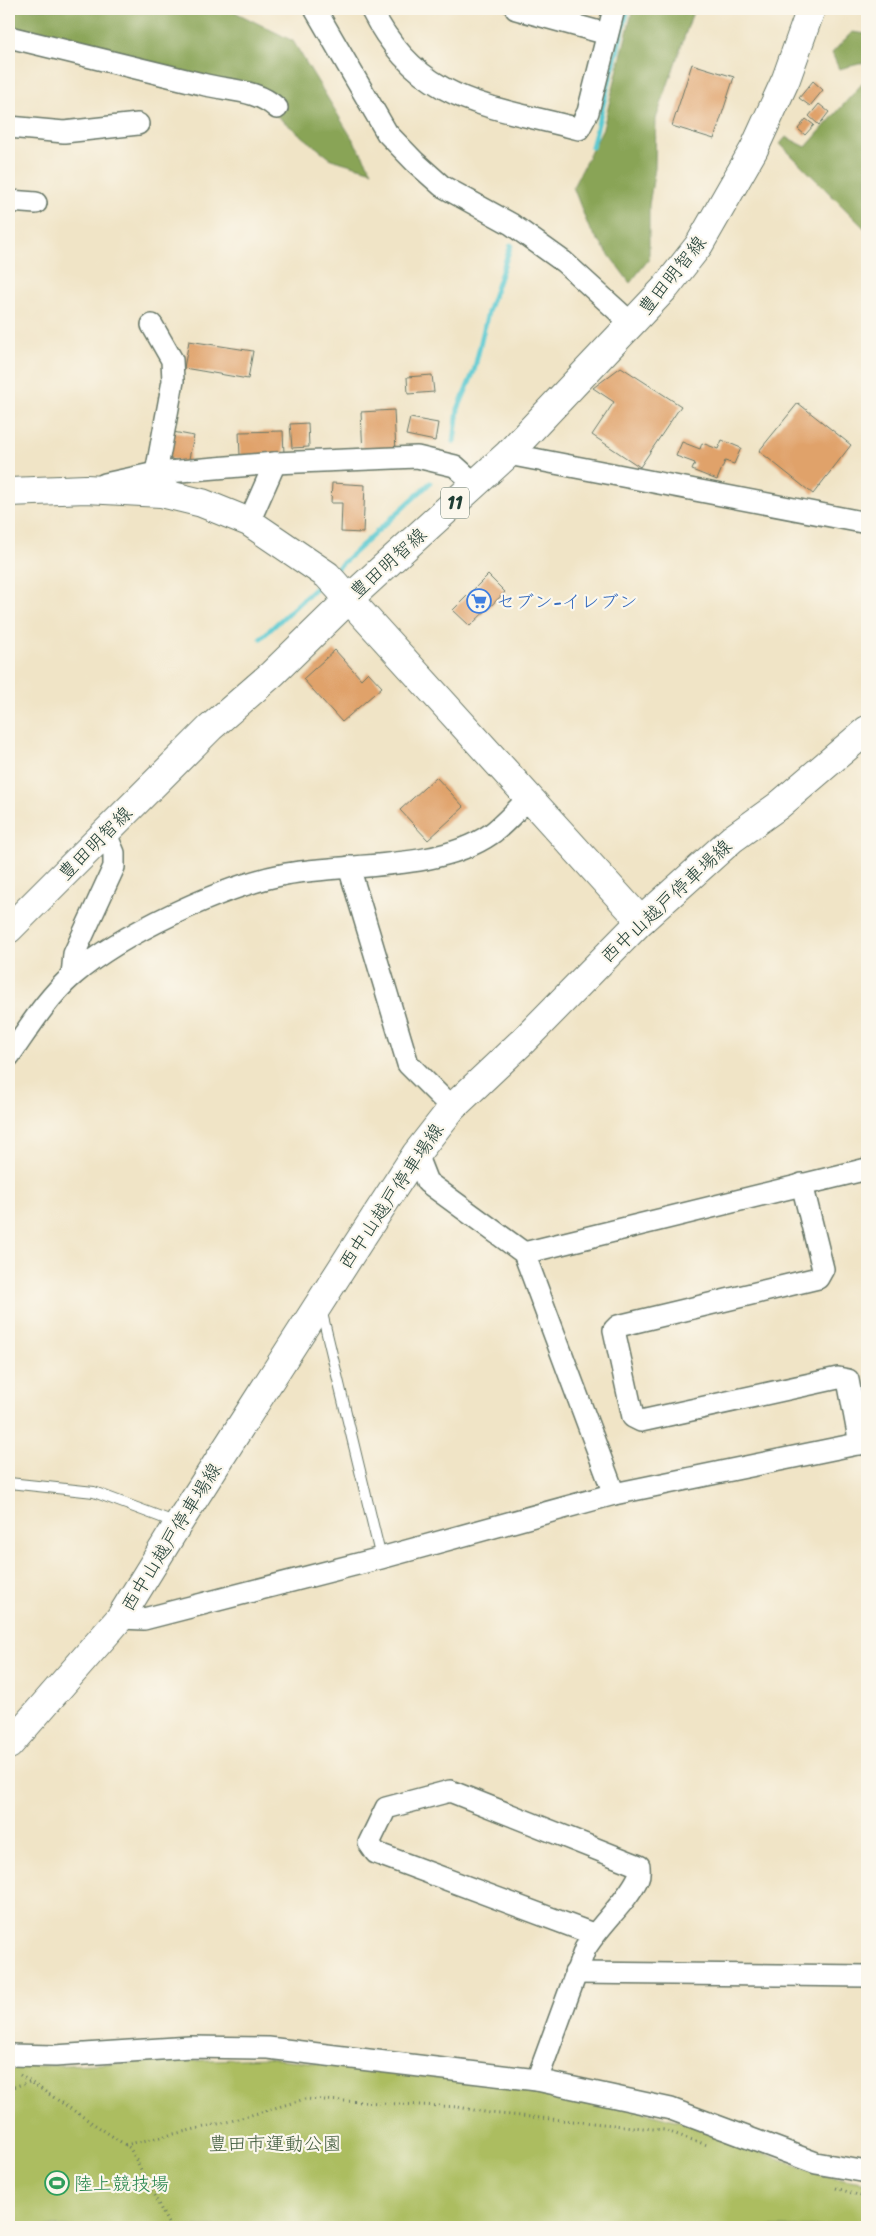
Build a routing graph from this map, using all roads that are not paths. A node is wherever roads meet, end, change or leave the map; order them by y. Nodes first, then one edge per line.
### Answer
1 (315, 9) edge
2 (371, 9) edge
3 (516, 9) edge
4 (614, 9) edge
5 (811, 9) edge
6 (607, 34) junction
7 (9, 38) edge
8 (277, 108) dead end
9 (138, 124) dead end
10 (9, 127) edge
11 (9, 200) edge
12 (36, 203) dead end
13 (632, 324) junction
14 (152, 325) dead end
15 (508, 454) junction
16 (275, 463) junction
17 (156, 473) junction
18 (475, 484) junction
19 (86, 489) junction
20 (9, 492) edge
21 (249, 522) junction
22 (867, 523) edge
23 (350, 598) junction
24 (867, 730) edge
25 (530, 798) junction
26 (106, 832) junction
27 (349, 867) junction
28 (641, 921) junction
29 (9, 930) edge
30 (72, 976) junction
31 (9, 1056) edge
32 (452, 1108) junction
33 (416, 1154) junction
34 (867, 1169) edge
35 (802, 1184) junction
36 (524, 1253) junction
37 (319, 1303) junction
38 (863, 1443) edge
39 (9, 1483) edge
40 (614, 1494) junction
41 (178, 1524) junction
42 (381, 1558) junction
43 (120, 1618) junction
44 (9, 1744) edge
45 (593, 1934) junction
46 (575, 1973) junction
47 (867, 1976) edge
48 (12, 2064) edge
49 (537, 2080) junction
50 (867, 2172) edge

1 - 13 street
2 - 6 street
3 - 6 street
4 - 6 street
5 - 13 main road, 豊田明智線 / 11
7 - 8 street
9 - 10 street
11 - 12 street
13 - 15 main road, 豊田明智線 / 11
14 - 17 street
15 - 18 main road, 豊田明智線 / 11
15 - 22 street
16 - 17 street
16 - 18 street
16 - 21 street
17 - 19 street
18 - 23 main road, 豊田明智線 / 11
19 - 20 main road
19 - 21 main road
21 - 23 main road
23 - 25 main road
23 - 26 main road, 豊田明智線 / 11
24 - 28 main road, 西中山越戸停車場線
25 - 27 street
25 - 28 main road
26 - 29 main road, 豊田明智線 / 11
26 - 30 street
27 - 30 street
27 - 32 street
28 - 32 main road, 西中山越戸停車場線
30 - 31 street
32 - 33 main road, 西中山越戸停車場線
33 - 36 street
33 - 37 main road, 西中山越戸停車場線
34 - 35 street
35 - 36 street
35 - 38 street
36 - 40 street
37 - 41 main road, 西中山越戸停車場線
37 - 42 lane
38 - 40 street
39 - 41 lane
40 - 42 street
41 - 43 main road, 西中山越戸停車場線
42 - 43 street
43 - 44 main road, 西中山越戸停車場線
45 - 45 street
45 - 46 street
46 - 47 street
46 - 49 street
48 - 49 street
49 - 50 street

